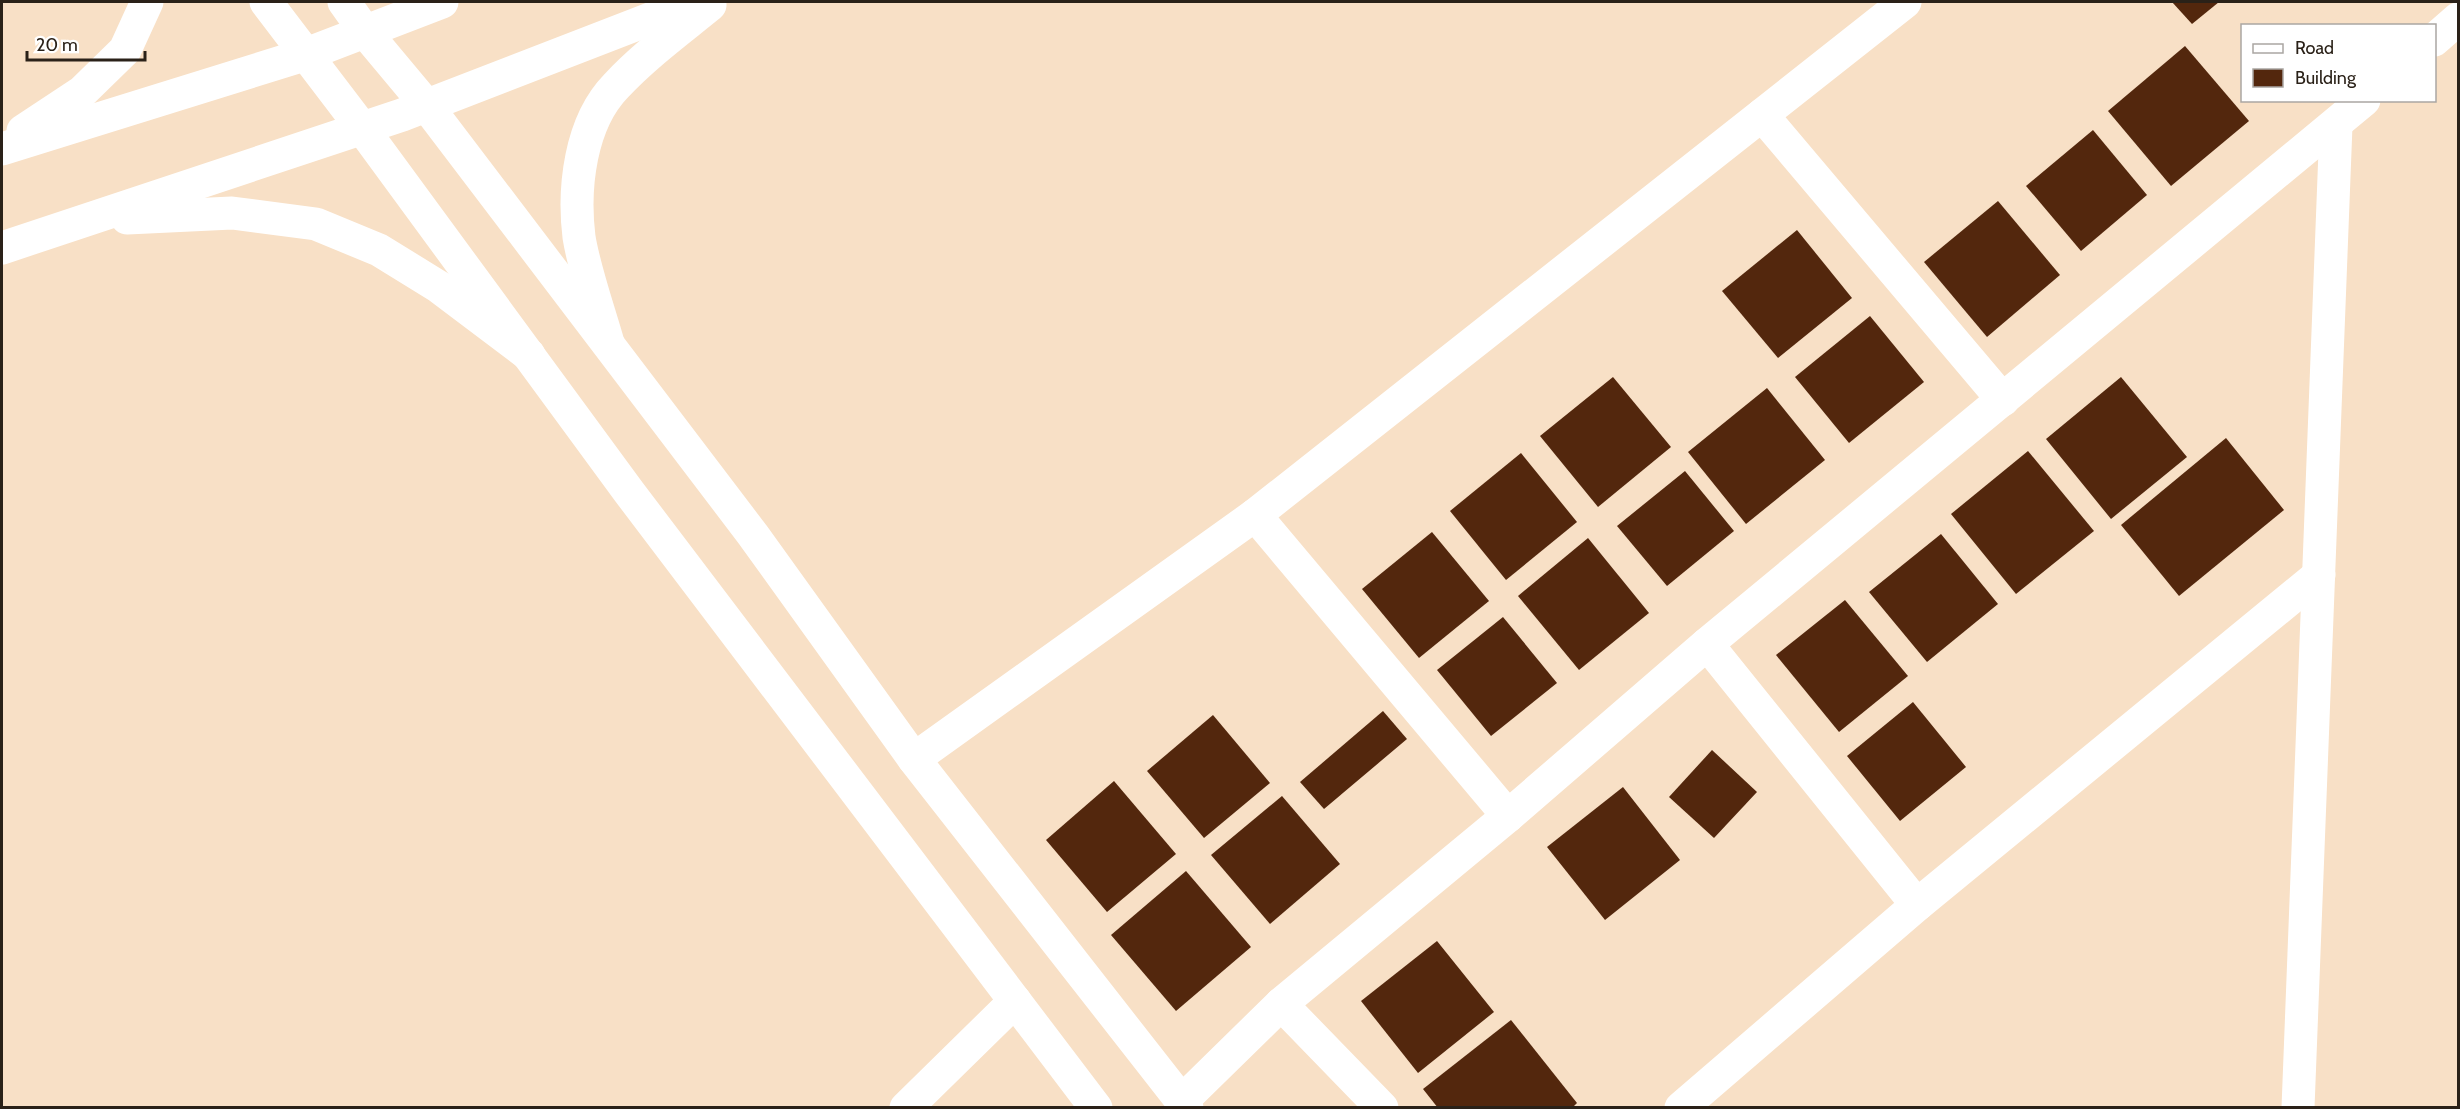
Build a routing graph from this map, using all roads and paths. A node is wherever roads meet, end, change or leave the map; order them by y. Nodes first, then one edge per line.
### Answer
1 (147, 2) edge
2 (266, 2) edge
3 (344, 2) edge
4 (442, 2) edge
5 (694, 2) edge
6 (714, 2) edge
7 (1905, 2) edge
8 (2458, 19) edge
9 (366, 33) junction
10 (2436, 38) edge
11 (304, 55) junction
12 (2362, 102) edge
13 (427, 106) junction
14 (1762, 115) junction
15 (2336, 125) junction
16 (362, 128) junction
17 (2, 147) edge
18 (87, 220) junction
19 (2, 248) edge
20 (608, 343) junction
21 (529, 355) junction
22 (2004, 399) junction
23 (1255, 515) junction
24 (2319, 575) junction
25 (1707, 644) junction
26 (914, 759) junction
27 (1508, 816) junction
28 (1917, 906) junction
29 (1015, 1001) junction
30 (1281, 1005) junction
31 (1184, 1104) edge
32 (906, 1107) edge
33 (1096, 1107) edge
34 (1382, 1107) edge
35 (1681, 1107) edge
36 (2298, 1107) edge

1 - 17 street
2 - 11 street
3 - 9 street
4 - 9 street
5 - 13 street
6 - 20 street
7 - 14 street
8 - 10 street
9 - 11 street
9 - 13 street
11 - 16 street
11 - 17 street
12 - 15 street
13 - 16 street
13 - 20 street
14 - 22 street
14 - 23 street
15 - 22 street
15 - 24 street
16 - 18 street
16 - 21 street
18 - 19 street
18 - 21 street
20 - 26 street
21 - 29 street
22 - 25 street
23 - 26 street
23 - 27 street
24 - 28 street
24 - 36 street
25 - 27 street
25 - 28 street
26 - 31 street
27 - 30 street
28 - 35 street
29 - 32 street
29 - 33 street
30 - 31 street
30 - 34 street

